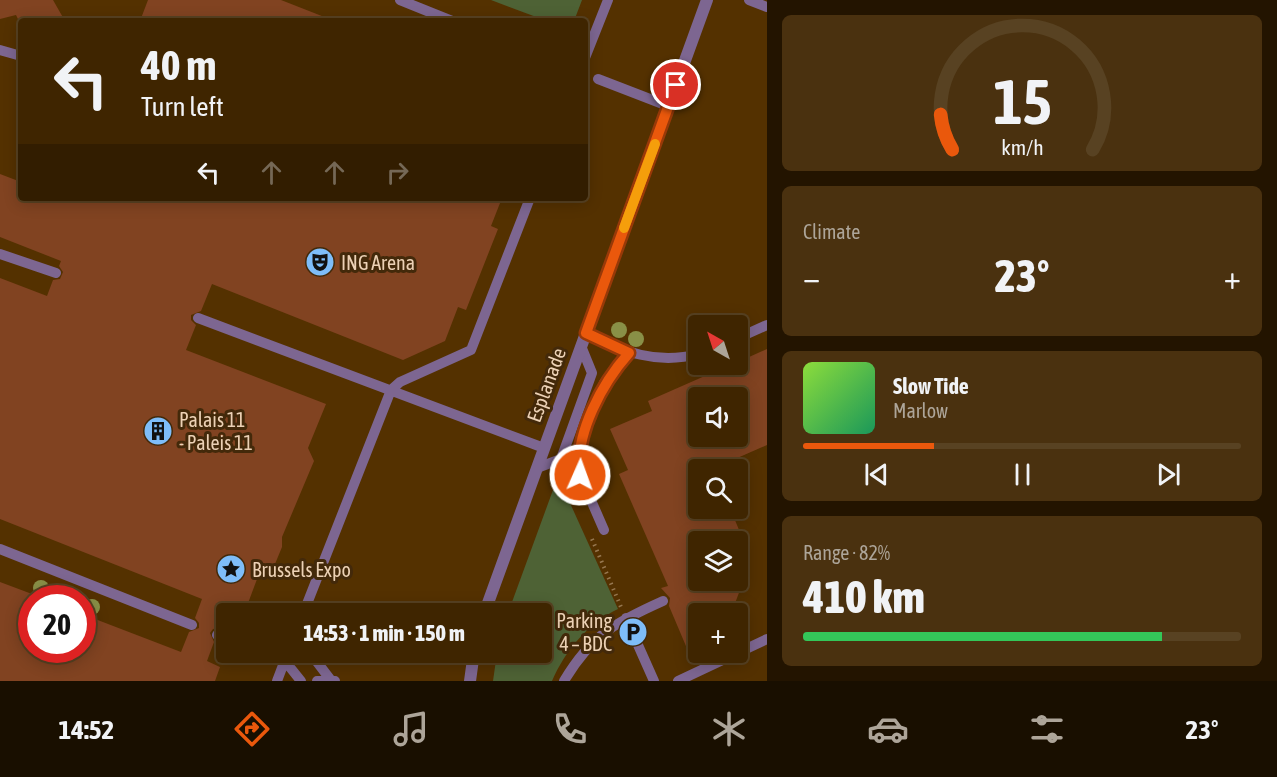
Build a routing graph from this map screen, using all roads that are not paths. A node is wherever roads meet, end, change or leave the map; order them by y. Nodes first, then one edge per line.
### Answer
1 (400, 0) edge
2 (608, 0) edge
3 (707, 0) edge
4 (749, 0) edge
5 (767, 7) edge
6 (445, 18) edge
7 (0, 50) edge
8 (588, 50) edge
9 (18, 55) edge
10 (598, 79) dead end
11 (668, 106) junction
12 (529, 201) edge
13 (0, 254) edge
14 (56, 273) dead end
15 (198, 318) dead end
16 (767, 326) edge
17 (586, 333) junction
18 (748, 334) edge
19 (581, 346) junction
20 (629, 353) junction
21 (688, 356) edge
22 (391, 390) junction
23 (544, 448) junction
24 (537, 468) junction
25 (604, 530) road end
26 (0, 549) edge
27 (663, 601) dead end
28 (307, 603) edge
29 (488, 603) edge
30 (623, 612) junction
31 (192, 625) dead end
32 (767, 639) edge
33 (284, 663) edge
34 (290, 663) edge
35 (318, 663) edge
36 (472, 663) edge
37 (332, 680) edge
38 (277, 681) edge
39 (301, 681) edge
40 (317, 681) edge
41 (470, 681) edge
42 (564, 681) edge
43 (654, 681) edge
44 (678, 681) edge

1 - 6 lane
2 - 8 lane
3 - 11 street, Esplanade
4 - 5 lane
7 - 9 lane
10 - 11 lane
11 - 17 street, Esplanade
12 - 22 lane
13 - 14 lane
15 - 22 lane
16 - 18 lane
17 - 19 street, Esplanade
17 - 20 lane
19 - 23 street, Esplanade
19 - 24 lane
20 - 21 lane
20 - 25 lane
22 - 23 lane
22 - 28 lane
23 - 24 street, Esplanade
24 - 29 street, Esplanade
26 - 31 lane
27 - 30 lane
30 - 42 lane
30 - 43 lane
32 - 44 lane
33 - 38 lane
34 - 39 lane
35 - 37 lane
36 - 41 street
37 - 40 lane

